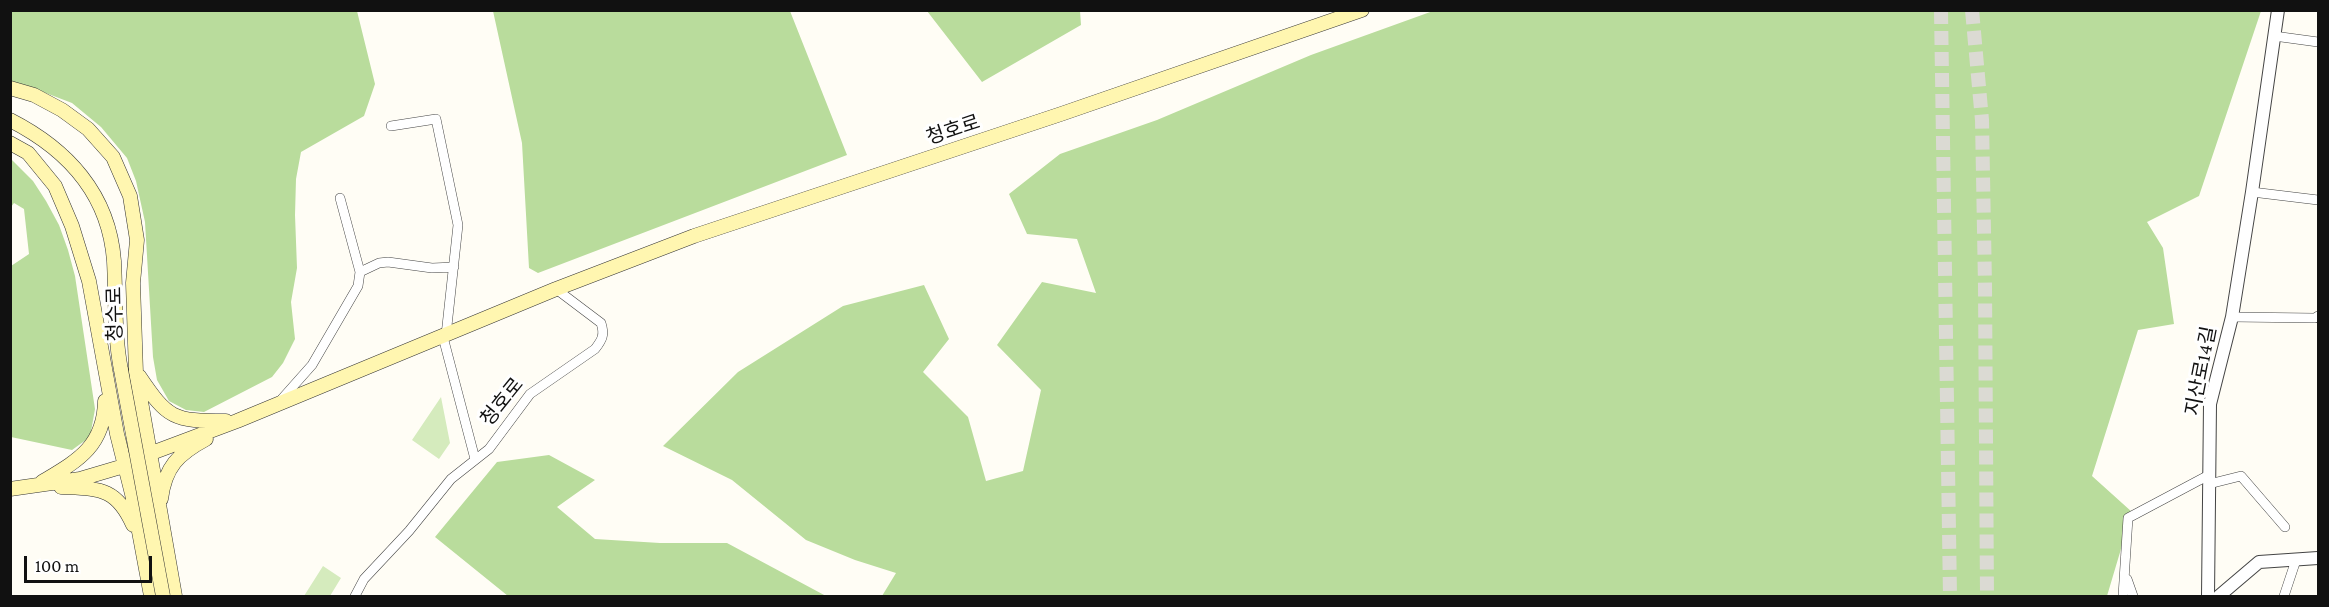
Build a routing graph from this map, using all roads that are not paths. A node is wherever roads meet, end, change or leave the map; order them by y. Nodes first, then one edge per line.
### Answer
1 (1362, 10) edge
2 (2278, 10) edge
3 (2274, 36) junction
4 (2319, 42) edge
5 (10, 88) edge
6 (10, 120) edge
7 (391, 126) dead end
8 (10, 143) edge
9 (2252, 192) junction
10 (340, 198) dead end
11 (2319, 200) edge
12 (454, 267) junction
13 (360, 272) junction
14 (556, 289) junction
15 (2319, 316) edge
16 (2232, 317) junction
17 (445, 336) junction
18 (136, 373) junction
19 (106, 378) junction
20 (112, 405) junction
21 (142, 405) junction
22 (276, 405) junction
23 (237, 421) junction
24 (149, 454) junction
25 (475, 459) junction
26 (124, 466) junction
27 (2209, 480) junction
28 (35, 486) junction
29 (10, 489) edge
30 (2285, 527) dead end
31 (165, 538) junction
32 (141, 545) junction
33 (2319, 558) edge
34 (2296, 560) junction
35 (2125, 574) junction
36 (151, 597) edge
37 (164, 597) edge
38 (175, 597) edge
39 (356, 597) edge
40 (2123, 597) edge
41 (2133, 597) edge
42 (2208, 597) edge
43 (2218, 597) edge
44 (2284, 597) edge

1 - 14 main road, 청호로
2 - 3 street, 지산로14길
3 - 4 street
3 - 9 street, 지산로14길
5 - 18 main road, 청수로
6 - 37 main road, 청수로, bridge
7 - 12 street
8 - 19 main road, 청수로
9 - 11 street
9 - 16 street, 지산로14길
10 - 13 street
12 - 13 street
12 - 17 street
13 - 22 street, 청호로
14 - 17 main road, 청호로
14 - 25 street, 청호로
15 - 16 street
16 - 27 street, 지산로14길
17 - 22 main road, 청호로
17 - 25 street, 청호로
18 - 21 main road, 청수로
18 - 23 main road
19 - 20 main road, 청수로
19 - 28 main road
20 - 21 main road
20 - 26 main road, 청수로
21 - 24 main road, 청수로
22 - 23 main road, 청호로
23 - 24 main road, 청호로
23 - 31 main road
24 - 26 main road, 청호로
24 - 31 main road, 청수로
25 - 39 street
26 - 28 main road, 청호로
26 - 32 main road, 청수로
27 - 30 street
27 - 35 street
27 - 42 street, 지산로14길
28 - 29 main road, 청호로
28 - 32 main road
31 - 32 main road
31 - 38 main road, 청수로
32 - 36 main road, 청수로
33 - 34 street
34 - 43 street
34 - 44 street
35 - 40 street
35 - 41 street

